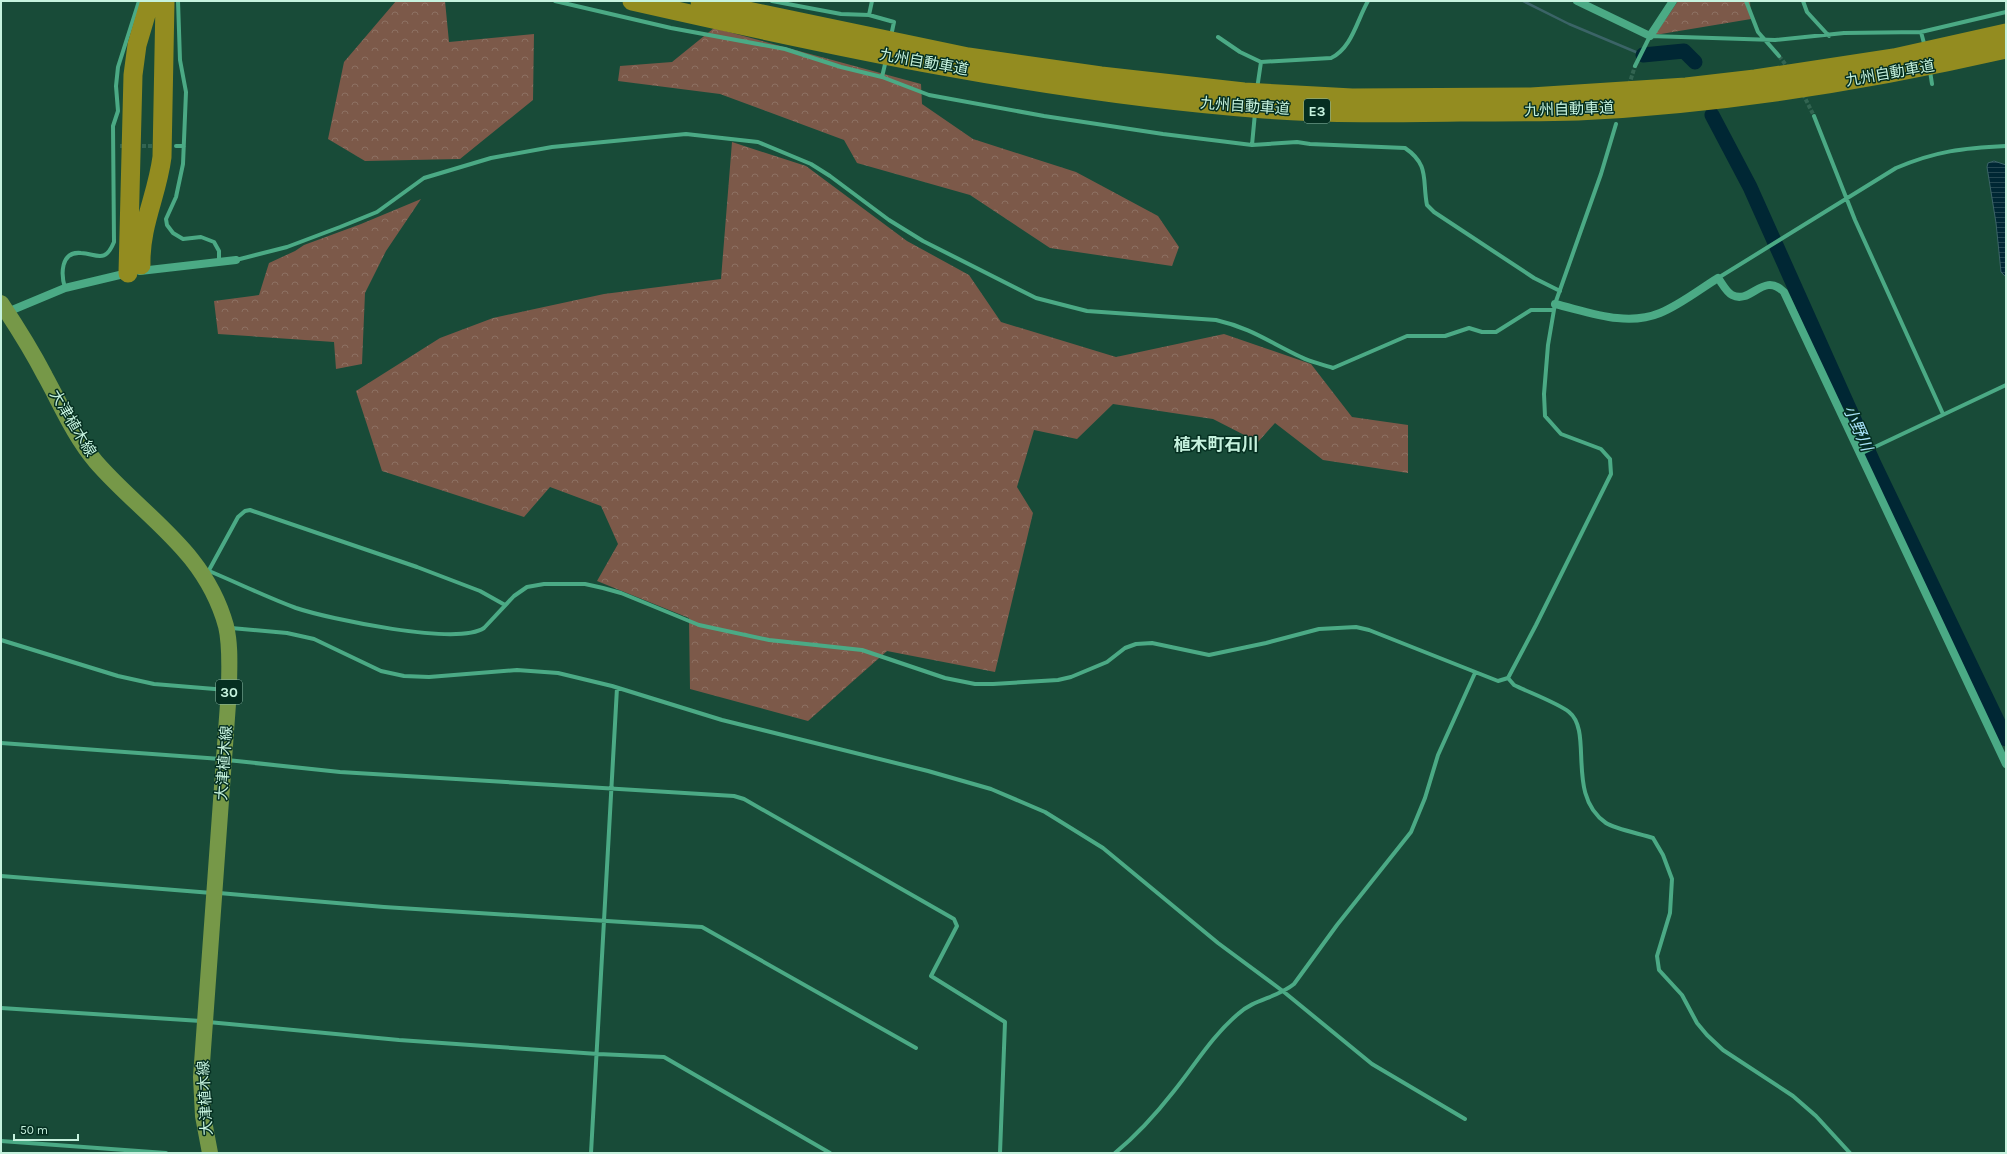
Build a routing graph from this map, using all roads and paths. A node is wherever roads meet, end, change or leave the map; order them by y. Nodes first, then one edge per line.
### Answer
1 (139, 1) edge
2 (150, 1) edge
3 (165, 1) edge
4 (178, 1) edge
5 (555, 1) edge
6 (632, 1) edge
7 (700, 1) edge
8 (772, 1) edge
9 (872, 1) edge
10 (1368, 1) edge
11 (1577, 1) edge
12 (1673, 1) edge
13 (1746, 1) edge
14 (1802, 1) edge
15 (2006, 12) edge
16 (869, 15) junction
17 (1921, 32) junction
18 (2006, 33) edge
19 (1650, 36) junction
20 (1829, 36) junction
21 (1218, 37) dead end
22 (1765, 40) junction
23 (2006, 49) edge
24 (1926, 53) dead end
25 (1779, 56) tunnel mouth
26 (1928, 61) dead end
27 (1261, 62) junction
28 (1635, 66) tunnel mouth
29 (882, 77) junction
30 (1932, 84) dead end
31 (1256, 98) dead end
32 (1256, 106) dead end
33 (1814, 116) tunnel mouth
34 (1616, 124) dead end
35 (1252, 145) junction
36 (120, 146) tunnel mouth
37 (176, 146) dead end
38 (184, 146) junction
39 (2006, 146) edge
40 (113, 147) junction
41 (1846, 198) junction
42 (236, 260) joint
43 (220, 262) junction
44 (134, 272) junction
45 (1718, 278) junction
46 (65, 288) junction
47 (1560, 291) junction
48 (1555, 307) junction
49 (3, 310) edge
50 (2006, 385) edge
51 (1943, 414) junction
52 (1861, 453) junction
53 (207, 574) junction
54 (505, 605) junction
55 (226, 628) junction
56 (1, 640) edge
57 (1475, 672) junction
58 (1508, 678) junction
59 (618, 688) junction
60 (229, 690) junction
61 (1, 743) edge
62 (225, 760) junction
63 (2006, 764) edge
64 (612, 788) junction
65 (1, 876) edge
66 (214, 893) junction
67 (604, 921) junction
68 (1284, 992) junction
69 (1, 1008) edge
70 (205, 1021) junction
71 (916, 1048) dead end
72 (598, 1054) junction
73 (1465, 1119) dead end
74 (1, 1141) edge
75 (166, 1153) edge
76 (210, 1153) edge
77 (591, 1153) edge
78 (830, 1153) edge
79 (1000, 1153) edge
80 (1115, 1153) edge
81 (1850, 1153) edge

1 - 40 street
2 - 44 highway
3 - 44 highway
4 - 38 street
5 - 29 street
6 - 23 highway, 九州自動車道 / E3
7 - 18 highway, 九州自動車道 / E3
8 - 16 street
9 - 16 street
10 - 27 street
11 - 19 street
12 - 19 street
13 - 22 street
14 - 20 street
15 - 17 street
16 - 29 street
17 - 20 street
17 - 24 street
19 - 22 street
19 - 28 street
20 - 22 street
21 - 27 street
22 - 25 street
26 - 30 street
27 - 31 street
29 - 35 street
32 - 35 street
33 - 41 street
34 - 47 street
35 - 47 street
36 - 40 street
37 - 38 street
38 - 43 street
39 - 41 street
40 - 46 street
41 - 45 street
41 - 51 street
42 - 43 street
42 - 48 street
43 - 44 street
44 - 46 street
45 - 48 street
45 - 52 street
46 - 49 street
47 - 48 street
48 - 58 street
49 - 53 main road, 大津植木線 / 30
50 - 51 street
51 - 52 street
52 - 63 street
53 - 54 street
53 - 54 street
53 - 55 main road, 大津植木線 / 30
54 - 57 street
55 - 59 street
55 - 60 main road, 大津植木線 / 30
56 - 60 street
57 - 58 street
57 - 68 street
58 - 81 street
59 - 64 street
59 - 68 street
60 - 62 main road, 大津植木線 / 30
61 - 62 street
62 - 64 street
62 - 66 main road, 大津植木線 / 30
64 - 67 street
64 - 79 street
65 - 66 street
66 - 67 street
66 - 70 main road, 大津植木線 / 30
67 - 71 street
67 - 72 street
68 - 73 street
68 - 80 street
69 - 70 street
70 - 72 street
70 - 76 main road, 大津植木線 / 30
72 - 77 street
72 - 78 street
74 - 75 street

